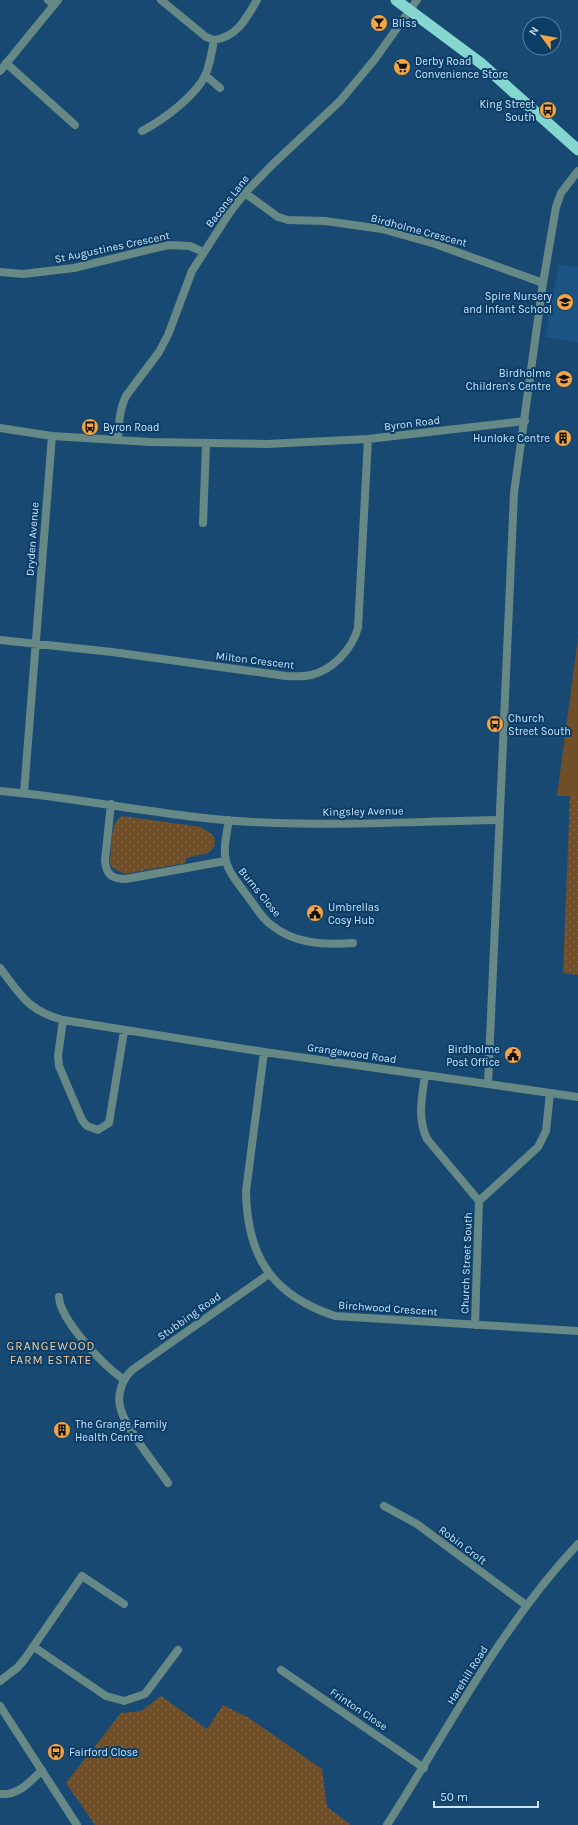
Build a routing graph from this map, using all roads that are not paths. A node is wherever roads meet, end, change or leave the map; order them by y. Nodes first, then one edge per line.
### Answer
1 (161, 0) edge
2 (257, 0) edge
3 (396, 0) edge
4 (417, 0) edge
5 (53, 2) edge
6 (410, 10) junction
7 (214, 40) junction
8 (6, 64) junction
9 (0, 71) edge
10 (205, 75) junction
11 (220, 88) dead end
12 (75, 125) dead end
13 (142, 131) dead end
14 (578, 150) edge
15 (578, 171) edge
16 (245, 192) junction
17 (203, 252) junction
18 (0, 272) edge
19 (543, 283) junction
20 (525, 421) junction
21 (0, 428) edge
22 (52, 436) junction
23 (118, 439) junction
24 (368, 439) junction
25 (206, 444) junction
26 (203, 523) dead end
27 (0, 640) edge
28 (34, 644) junction
29 (0, 791) edge
30 (24, 793) junction
31 (110, 804) junction
32 (229, 820) junction
33 (498, 820) junction
34 (225, 861) junction
35 (353, 943) dead end
36 (0, 968) edge
37 (63, 1020) junction
38 (124, 1031) junction
39 (264, 1052) junction
40 (425, 1075) junction
41 (488, 1084) junction
42 (550, 1093) junction
43 (578, 1097) edge
44 (479, 1201) junction
45 (270, 1274) junction
46 (59, 1297) dead end
47 (475, 1326) junction
48 (578, 1331) edge
49 (123, 1379) junction
50 (168, 1483) dead end
51 (384, 1506) dead end
52 (578, 1544) edge
53 (124, 1604) dead end
54 (526, 1605) junction
55 (34, 1646) junction
56 (178, 1650) dead end
57 (281, 1670) dead end
58 (0, 1681) edge
59 (0, 1706) edge
60 (424, 1768) junction
61 (42, 1770) junction
62 (0, 1794) edge
63 (77, 1825) edge
64 (387, 1825) edge

1 - 7 street
2 - 7 street
3 - 6 highway
4 - 6 street, Bacons Lane
5 - 8 street
6 - 14 highway
6 - 16 street, Bacons Lane
7 - 10 street
8 - 9 street
8 - 12 street
10 - 11 street
10 - 13 street
15 - 19 street
16 - 17 street, Bacons Lane
16 - 19 street, Birdholme Crescent
17 - 18 street, St Augustines Crescent
17 - 23 street, Bacons Lane
19 - 20 street
20 - 24 street, Byron Road
20 - 33 street
21 - 22 street, Byron Road
22 - 23 street, Byron Road
22 - 28 street, Dryden Avenue
23 - 25 street, Byron Road
24 - 25 street, Byron Road
24 - 28 street, Milton Crescent
25 - 26 street
27 - 28 street
28 - 30 street, Dryden Avenue
29 - 30 street, Kingsley Avenue
30 - 31 street, Kingsley Avenue
31 - 32 street, Kingsley Avenue
31 - 34 street
32 - 33 street, Kingsley Avenue
32 - 34 street
33 - 41 street
34 - 35 street, Burns Close
36 - 37 street, Grangewood Road
37 - 38 street, Grangewood Road
37 - 38 street
38 - 39 street, Grangewood Road
39 - 40 street, Grangewood Road
39 - 45 street, Birchwood Crescent
40 - 41 street, Grangewood Road
40 - 44 street, Church Street South
41 - 42 street, Grangewood Road
42 - 43 street, Grangewood Road
42 - 44 street, Church Street South
44 - 47 street, Church Street South
45 - 47 street, Birchwood Crescent
45 - 49 street, Stubbing Road
46 - 49 street
47 - 48 street, Birchwood Crescent
49 - 50 street
51 - 54 street, Robin Croft
52 - 54 street, Harehill Road
53 - 55 street
54 - 60 street, Harehill Road
55 - 56 street
55 - 58 street
57 - 60 street, Frinton Close
59 - 61 street
60 - 64 street, Harehill Road
61 - 62 street
61 - 63 street

